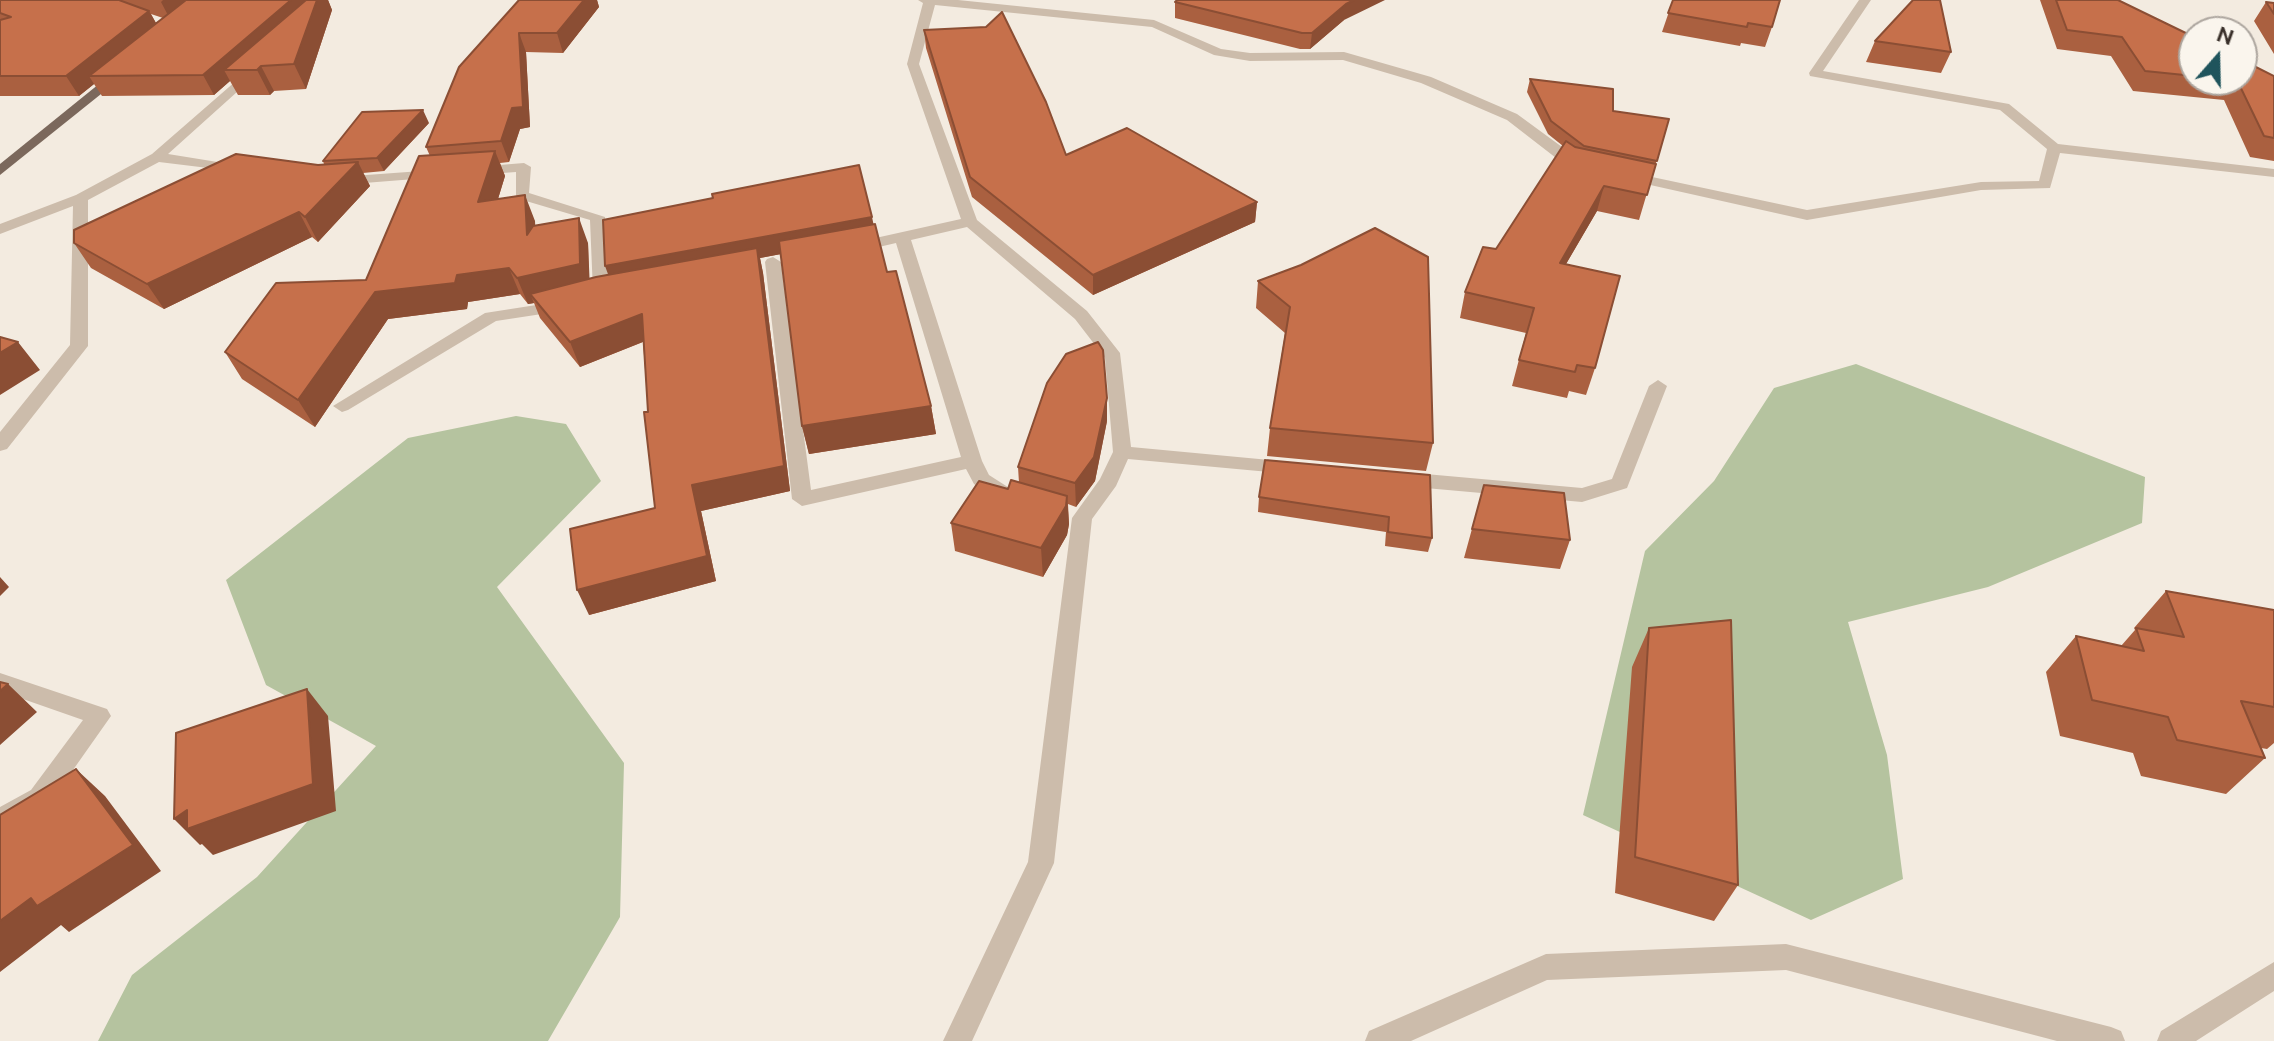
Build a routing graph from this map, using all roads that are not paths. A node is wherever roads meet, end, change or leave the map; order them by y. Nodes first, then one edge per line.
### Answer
1 (928, 0) edge
2 (1865, 0) edge
3 (265, 60) edge
4 (128, 67) edge
5 (2054, 148) junction
6 (157, 157) junction
7 (1590, 168) edge
8 (0, 171) edge
9 (1605, 171) edge
10 (259, 172) edge
11 (2274, 173) edge
12 (317, 180) edge
13 (81, 198) junction
14 (970, 222) junction
15 (0, 229) edge
16 (903, 239) junction
17 (831, 252) edge
18 (773, 263) dead end
19 (1658, 386) dead end
20 (342, 406) dead end
21 (0, 445) edge
22 (1122, 452) junction
23 (972, 461) junction
24 (1312, 470) edge
25 (1376, 476) edge
26 (1031, 503) edge
27 (0, 682) edge
28 (0, 819) edge
29 (2274, 975) edge
30 (957, 1041) edge
31 (1379, 1041) edge
32 (2111, 1041) edge
33 (2171, 1041) edge

1 - 7 street
1 - 14 street
2 - 5 street
3 - 6 street
4 - 8 main road
5 - 9 street
5 - 11 street
6 - 10 street
6 - 13 street
12 - 20 street
13 - 15 street
13 - 21 street
14 - 16 street
14 - 22 street
16 - 17 street
16 - 23 street
18 - 23 street
19 - 25 street
22 - 24 street
22 - 30 street
23 - 26 street
27 - 28 street
29 - 33 street
31 - 32 street

